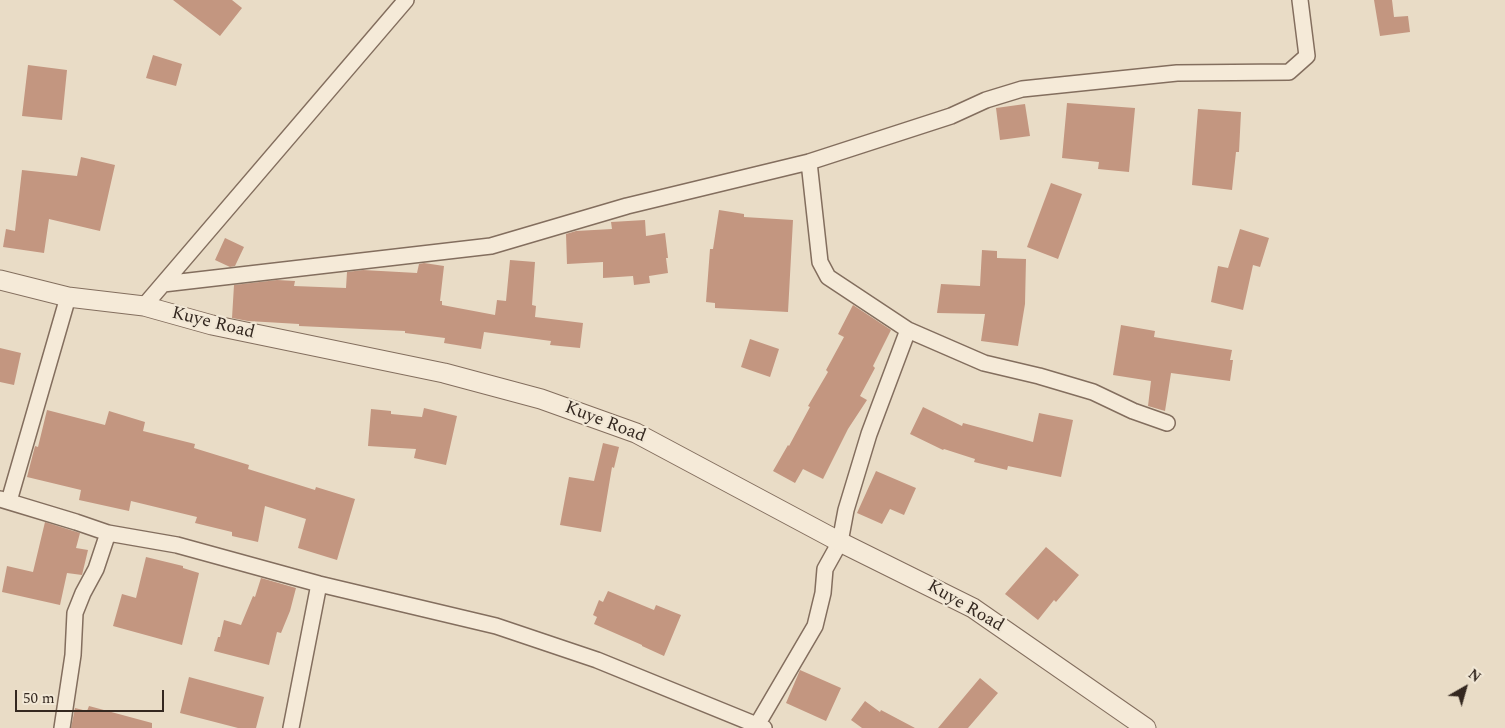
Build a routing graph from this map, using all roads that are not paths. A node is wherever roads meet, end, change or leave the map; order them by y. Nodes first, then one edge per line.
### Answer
1 (406, 0) edge
2 (1300, 0) edge
3 (809, 162) junction
4 (0, 280) edge
5 (163, 284) junction
6 (68, 297) junction
7 (144, 306) junction
8 (908, 330) junction
9 (1167, 422) dead end
10 (4, 500) edge
11 (108, 533) junction
12 (840, 542) junction
13 (319, 584) junction
14 (759, 727) edge
15 (62, 728) edge
16 (291, 728) edge
17 (1146, 728) edge

1 - 5 street
2 - 3 street
3 - 5 street
3 - 8 street
4 - 6 street, Kuye Road
5 - 7 street
6 - 7 street, Kuye Road
6 - 10 street
7 - 12 street, Kuye Road
8 - 9 street
8 - 12 street
10 - 11 street
11 - 13 street
11 - 15 street
12 - 14 street
12 - 17 street, Kuye Road
13 - 14 street
13 - 16 street

